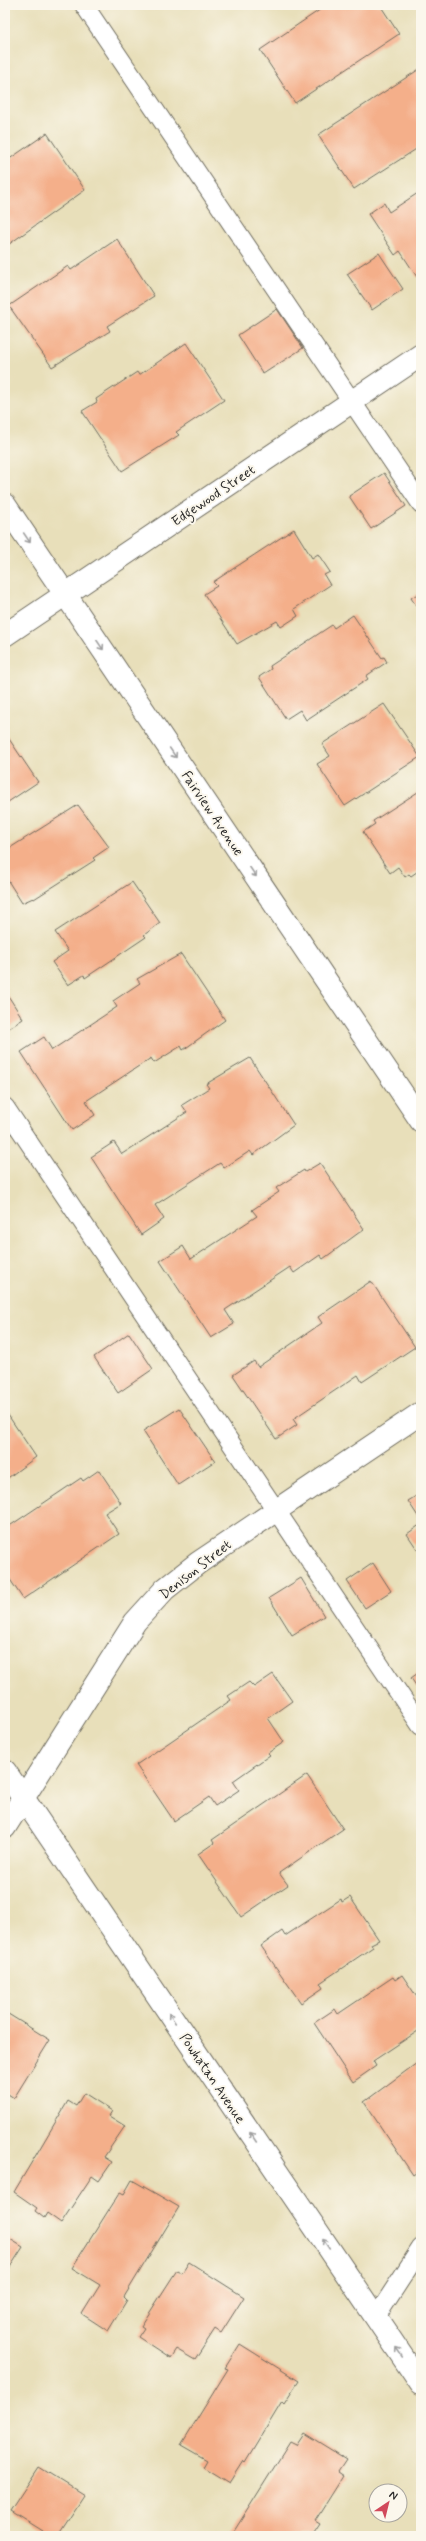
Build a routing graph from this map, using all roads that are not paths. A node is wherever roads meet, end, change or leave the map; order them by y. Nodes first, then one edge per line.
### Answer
1 (84, 5) edge
2 (421, 355) edge
3 (352, 401) junction
4 (421, 504) edge
5 (5, 505) edge
6 (66, 595) junction
7 (5, 635) edge
8 (5, 1107) edge
9 (421, 1121) edge
10 (421, 1413) edge
11 (276, 1511) junction
12 (421, 1726) edge
13 (5, 1771) edge
14 (23, 1798) junction
15 (5, 1827) edge
16 (421, 2248) edge
17 (376, 2317) junction
18 (421, 2384) edge

1 - 3 lane
2 - 3 street, Edgewood Street
3 - 4 lane
3 - 6 street, Edgewood Street
5 -> 6 street, Fairview Avenue
6 - 7 street, Edgewood Street
6 -> 9 street, Fairview Avenue
8 - 11 lane
10 - 11 street, Denison Street
11 - 12 lane
11 - 14 street, Denison Street
13 - 14 street, Powhatan Avenue
14 - 15 street, Denison Street
17 -> 14 street, Powhatan Avenue
16 - 17 lane
18 -> 17 street, Powhatan Avenue

